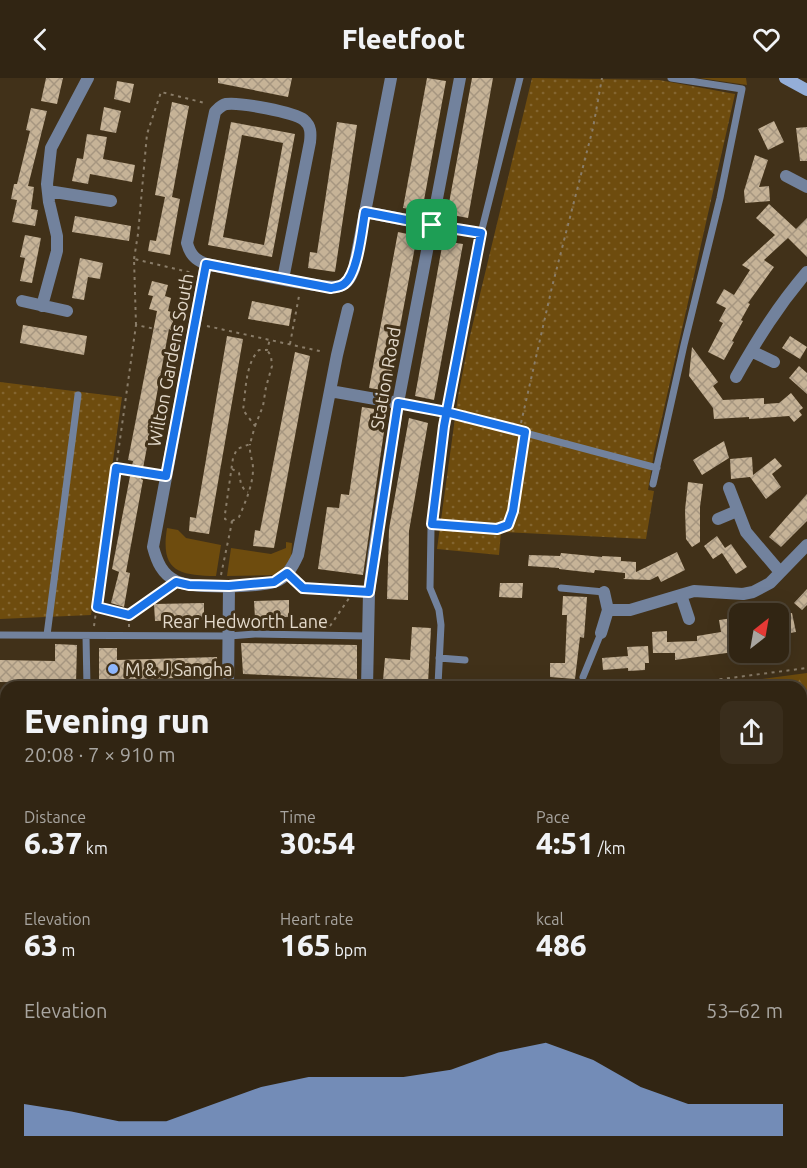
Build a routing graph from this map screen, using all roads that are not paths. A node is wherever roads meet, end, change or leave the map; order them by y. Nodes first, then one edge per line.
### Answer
1 (88, 78) edge
2 (391, 78) edge
3 (460, 78) edge
4 (520, 78) edge
5 (671, 78) edge
6 (785, 78) edge
7 (807, 90) edge
8 (786, 176) dead end
9 (807, 187) edge
10 (48, 191) junction
11 (111, 201) dead end
12 (365, 212) junction
13 (432, 225) junction
14 (481, 233) junction
15 (205, 270) junction
16 (807, 272) edge
17 (283, 279) junction
18 (22, 301) dead end
19 (42, 306) junction
20 (348, 309) dead end
21 (67, 311) dead end
22 (751, 351) junction
23 (774, 362) dead end
24 (736, 377) dead end
25 (330, 391) junction
26 (78, 395) dead end
27 (398, 403) junction
28 (446, 412) junction
29 (657, 468) junction
30 (653, 484) dead end
31 (729, 488) dead end
32 (737, 511) junction
33 (718, 519) dead end
34 (807, 545) edge
35 (780, 572) junction
36 (224, 586) junction
37 (561, 588) dead end
38 (604, 592) joint
39 (681, 595) junction
40 (608, 610) junction
41 (689, 619) dead end
42 (601, 633) joint
43 (0, 635) edge
44 (47, 635) junction
45 (90, 636) junction
46 (229, 636) junction
47 (368, 636) junction
48 (439, 658) junction
49 (465, 660) dead end
50 (583, 677) dead end
51 (87, 681) edge
52 (228, 681) edge
53 (367, 681) edge
54 (437, 681) edge

1 - 10 street
2 - 12 street
3 - 13 street, Station Road
4 - 14 lane
5 - 29 lane
6 - 7 street
8 - 9 street
10 - 11 street
10 - 19 street
12 - 13 street
12 - 17 street
13 - 14 lane
13 - 27 street, Station Road
14 - 28 lane
15 - 17 street
15 - 17 street
15 - 36 street, Wilton Gardens South
16 - 22 street
18 - 19 street
19 - 21 street
20 - 25 street
22 - 23 street
22 - 24 street
25 - 27 street
25 - 36 street
26 - 44 lane
27 - 28 lane
27 - 47 street, Station Road
28 - 29 lane
28 - 48 lane
29 - 30 lane
31 - 32 street
32 - 33 street
32 - 35 street
34 - 35 street
35 - 39 street
36 - 46 street
37 - 38 lane
38 - 40 street
39 - 40 street
39 - 41 street
40 - 42 street
42 - 50 lane
43 - 44 lane, Rear Hedworth Lane
44 - 45 lane, Rear Hedworth Lane
45 - 46 lane, Rear Hedworth Lane
45 - 51 lane
46 - 47 lane, Rear Hedworth Lane
46 - 52 street
47 - 53 street, Station Road
48 - 49 lane
48 - 54 lane

